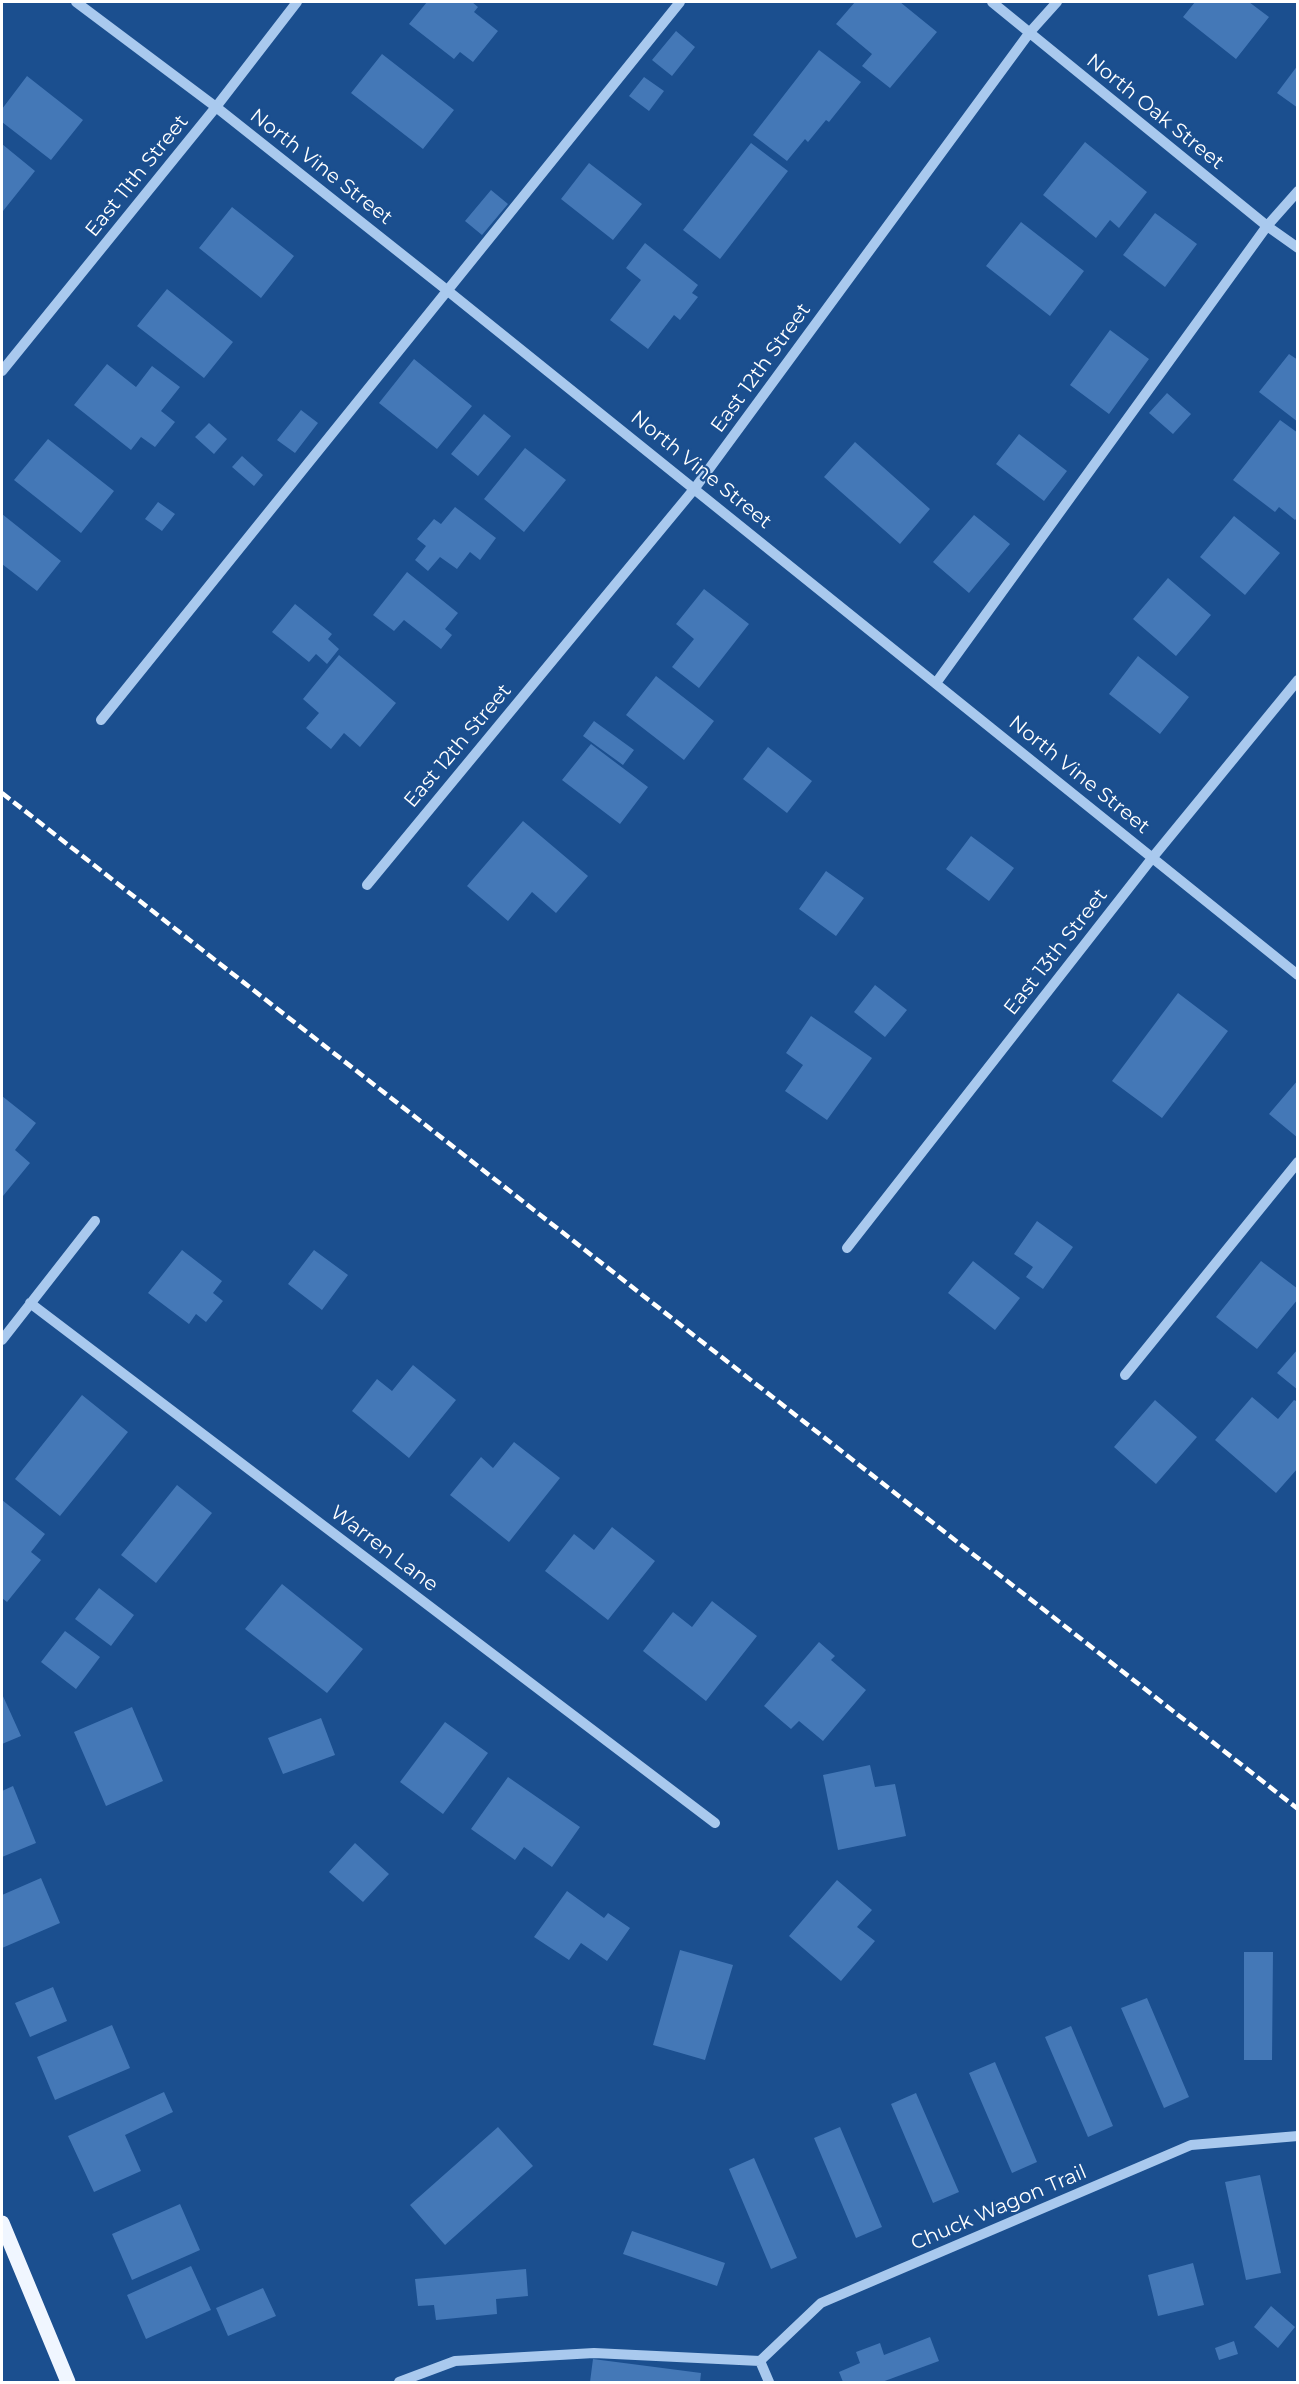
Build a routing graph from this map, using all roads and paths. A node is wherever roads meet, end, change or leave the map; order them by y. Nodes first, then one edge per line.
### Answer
1 (76, 2) edge
2 (297, 2) edge
3 (680, 2) edge
4 (992, 2) edge
5 (1057, 2) edge
6 (1030, 32) junction
7 (216, 107) junction
8 (1298, 191) edge
9 (1266, 226) junction
10 (1298, 248) edge
11 (448, 291) junction
12 (2, 371) edge
13 (695, 488) junction
14 (1298, 680) edge
15 (936, 683) junction
16 (101, 720) dead end
17 (1153, 857) junction
18 (367, 885) dead end
19 (1298, 975) edge
20 (1298, 1162) edge
21 (95, 1221) dead end
22 (847, 1248) dead end
23 (30, 1303) junction
24 (2, 1340) edge
25 (1125, 1375) dead end
26 (715, 1823) dead end
27 (1298, 2136) edge
28 (2, 2223) edge
29 (760, 2361) junction
30 (68, 2382) edge
31 (399, 2382) edge
32 (769, 2382) edge

1 - 7 street, North Vine Street
2 - 7 street, East 11th Street
3 - 11 street
4 - 6 street, North Oak Street
5 - 6 street, East 12th Street
6 - 9 street, North Oak Street
6 - 13 street, East 12th Street
7 - 11 street, North Vine Street
7 - 12 street, East 11th Street
8 - 9 street
9 - 10 street, North Oak Street
9 - 15 street
11 - 13 street, North Vine Street
11 - 16 street
13 - 15 street, North Vine Street
13 - 18 street, East 12th Street
14 - 17 street, East 13th Street
15 - 17 street, North Vine Street
17 - 19 street, North Vine Street
17 - 22 street, East 13th Street
20 - 25 street
21 - 23 street
23 - 24 street
23 - 26 street, Warren Lane
27 - 29 street, Chuck Wagon Trail
28 - 30 main road
29 - 31 street
29 - 32 street

